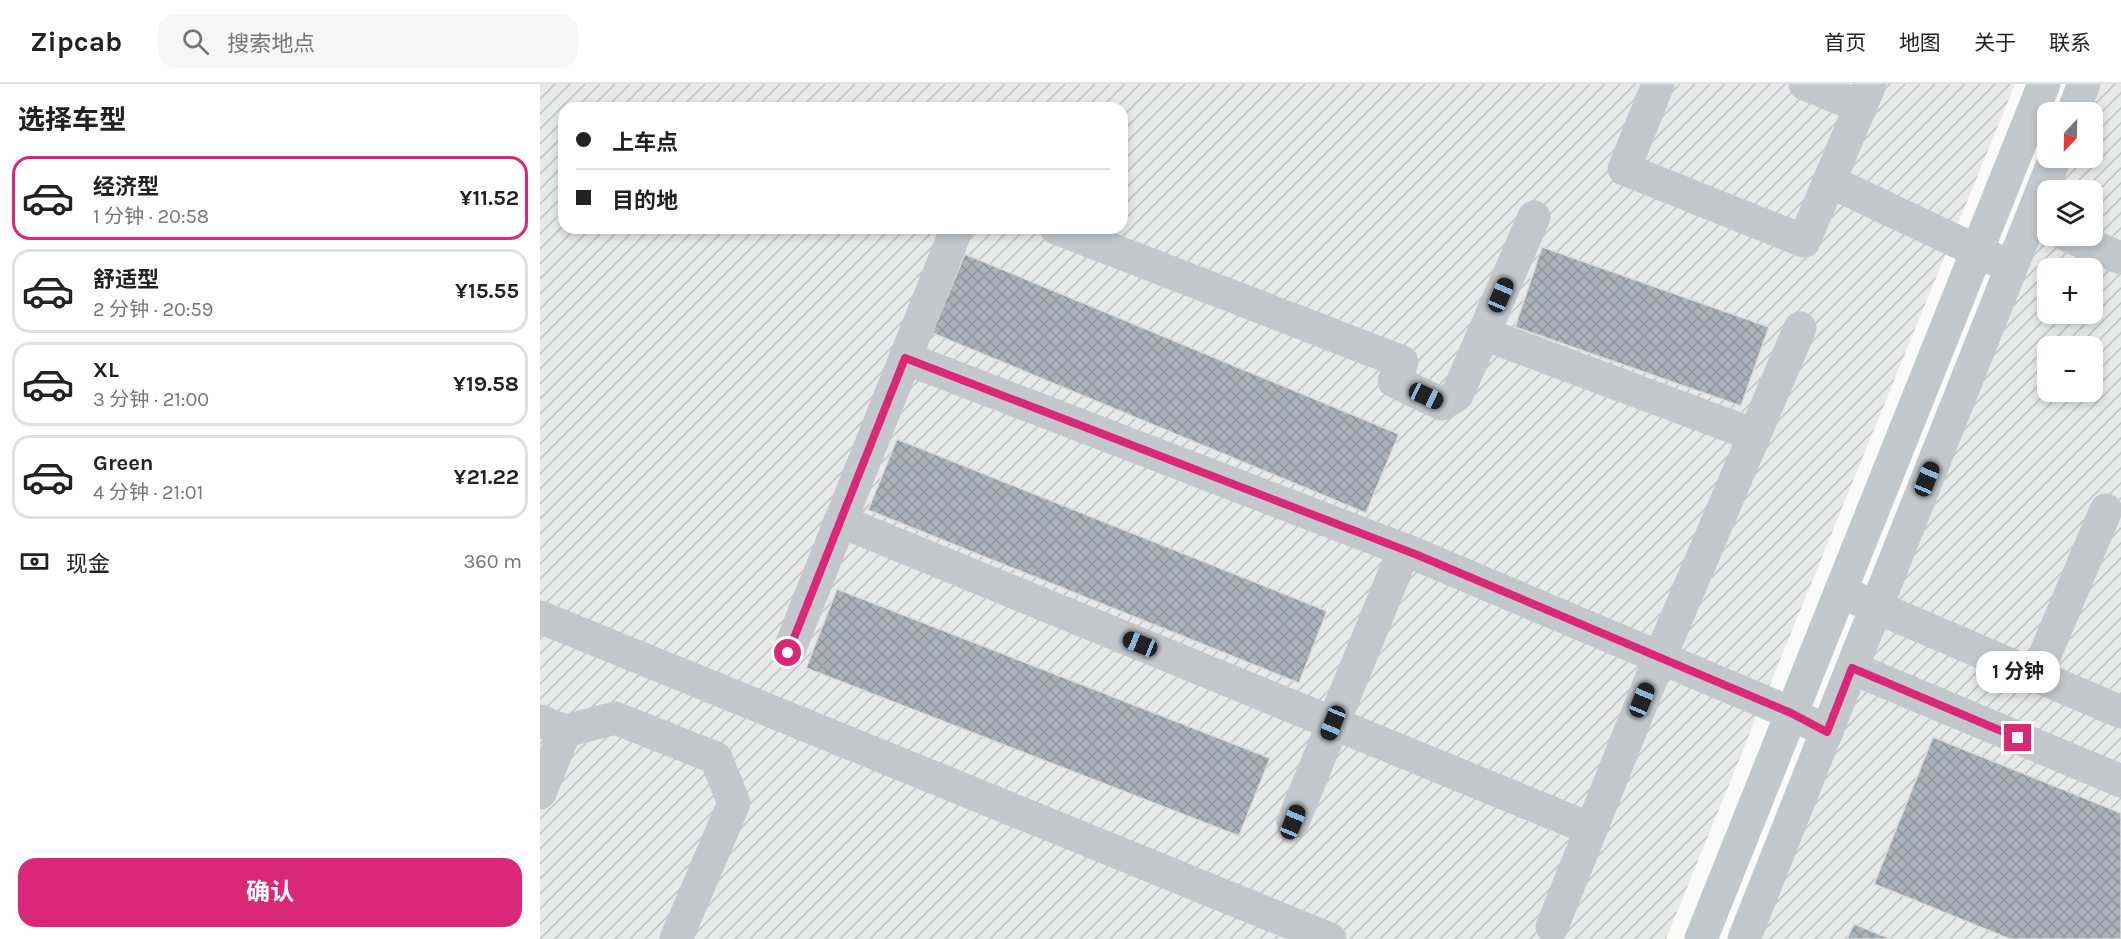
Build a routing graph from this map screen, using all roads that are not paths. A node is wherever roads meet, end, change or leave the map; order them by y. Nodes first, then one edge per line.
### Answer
1 (1658, 84) edge
2 (1805, 84) edge
3 (2044, 84) edge
4 (2084, 84) edge
5 (1865, 95) edge
6 (2077, 102) edge
7 (1829, 181) junction
8 (1997, 201) junction
9 (1534, 217) dead end
10 (2037, 222) edge
11 (2037, 226) edge
12 (955, 234) edge
13 (1071, 234) edge
14 (2092, 246) edge
15 (1977, 252) junction
16 (2121, 258) edge
17 (2012, 266) junction
18 (1800, 328) dead end
19 (1484, 334) junction
20 (905, 358) junction
21 (1754, 435) junction
22 (2106, 510) dead end
23 (840, 521) junction
24 (1404, 550) junction
25 (1840, 592) junction
26 (1876, 606) junction
27 (540, 617) edge
28 (788, 653) dead end
29 (1659, 657) junction
30 (1852, 668) junction
31 (2036, 676) junction
32 (2121, 712) edge
33 (1791, 713) junction
34 (1333, 723) junction
35 (552, 726) edge
36 (1827, 732) junction
37 (2121, 781) edge
38 (540, 793) edge
39 (1293, 822) dead end
40 (1591, 829) junction
41 (1552, 927) dead end
42 (1325, 938) edge
43 (676, 939) edge
44 (1701, 939) edge
45 (1744, 939) edge

1 - 7 street
2 - 5 street
3 - 8 street
4 - 6 street
5 - 7 street
7 - 15 street
8 - 10 street
8 - 15 street
9 - 19 street
11 - 17 street
12 - 20 street
13 - 19 street
14 - 16 street
15 - 17 street
15 - 25 street
17 - 26 street
18 - 21 street
19 - 21 street
20 - 23 street
20 - 24 street
21 - 29 street
22 - 31 street
23 - 28 street
23 - 34 street
24 - 29 street
24 - 34 street
25 - 26 street
25 - 33 street
26 - 30 street
26 - 31 street
27 - 42 street
29 - 33 street
29 - 40 street
30 - 36 street
30 - 37 street
31 - 32 street
33 - 36 street
33 - 44 street
34 - 39 street
34 - 40 street
35 - 38 street
35 - 43 street
36 - 45 street
40 - 41 street

